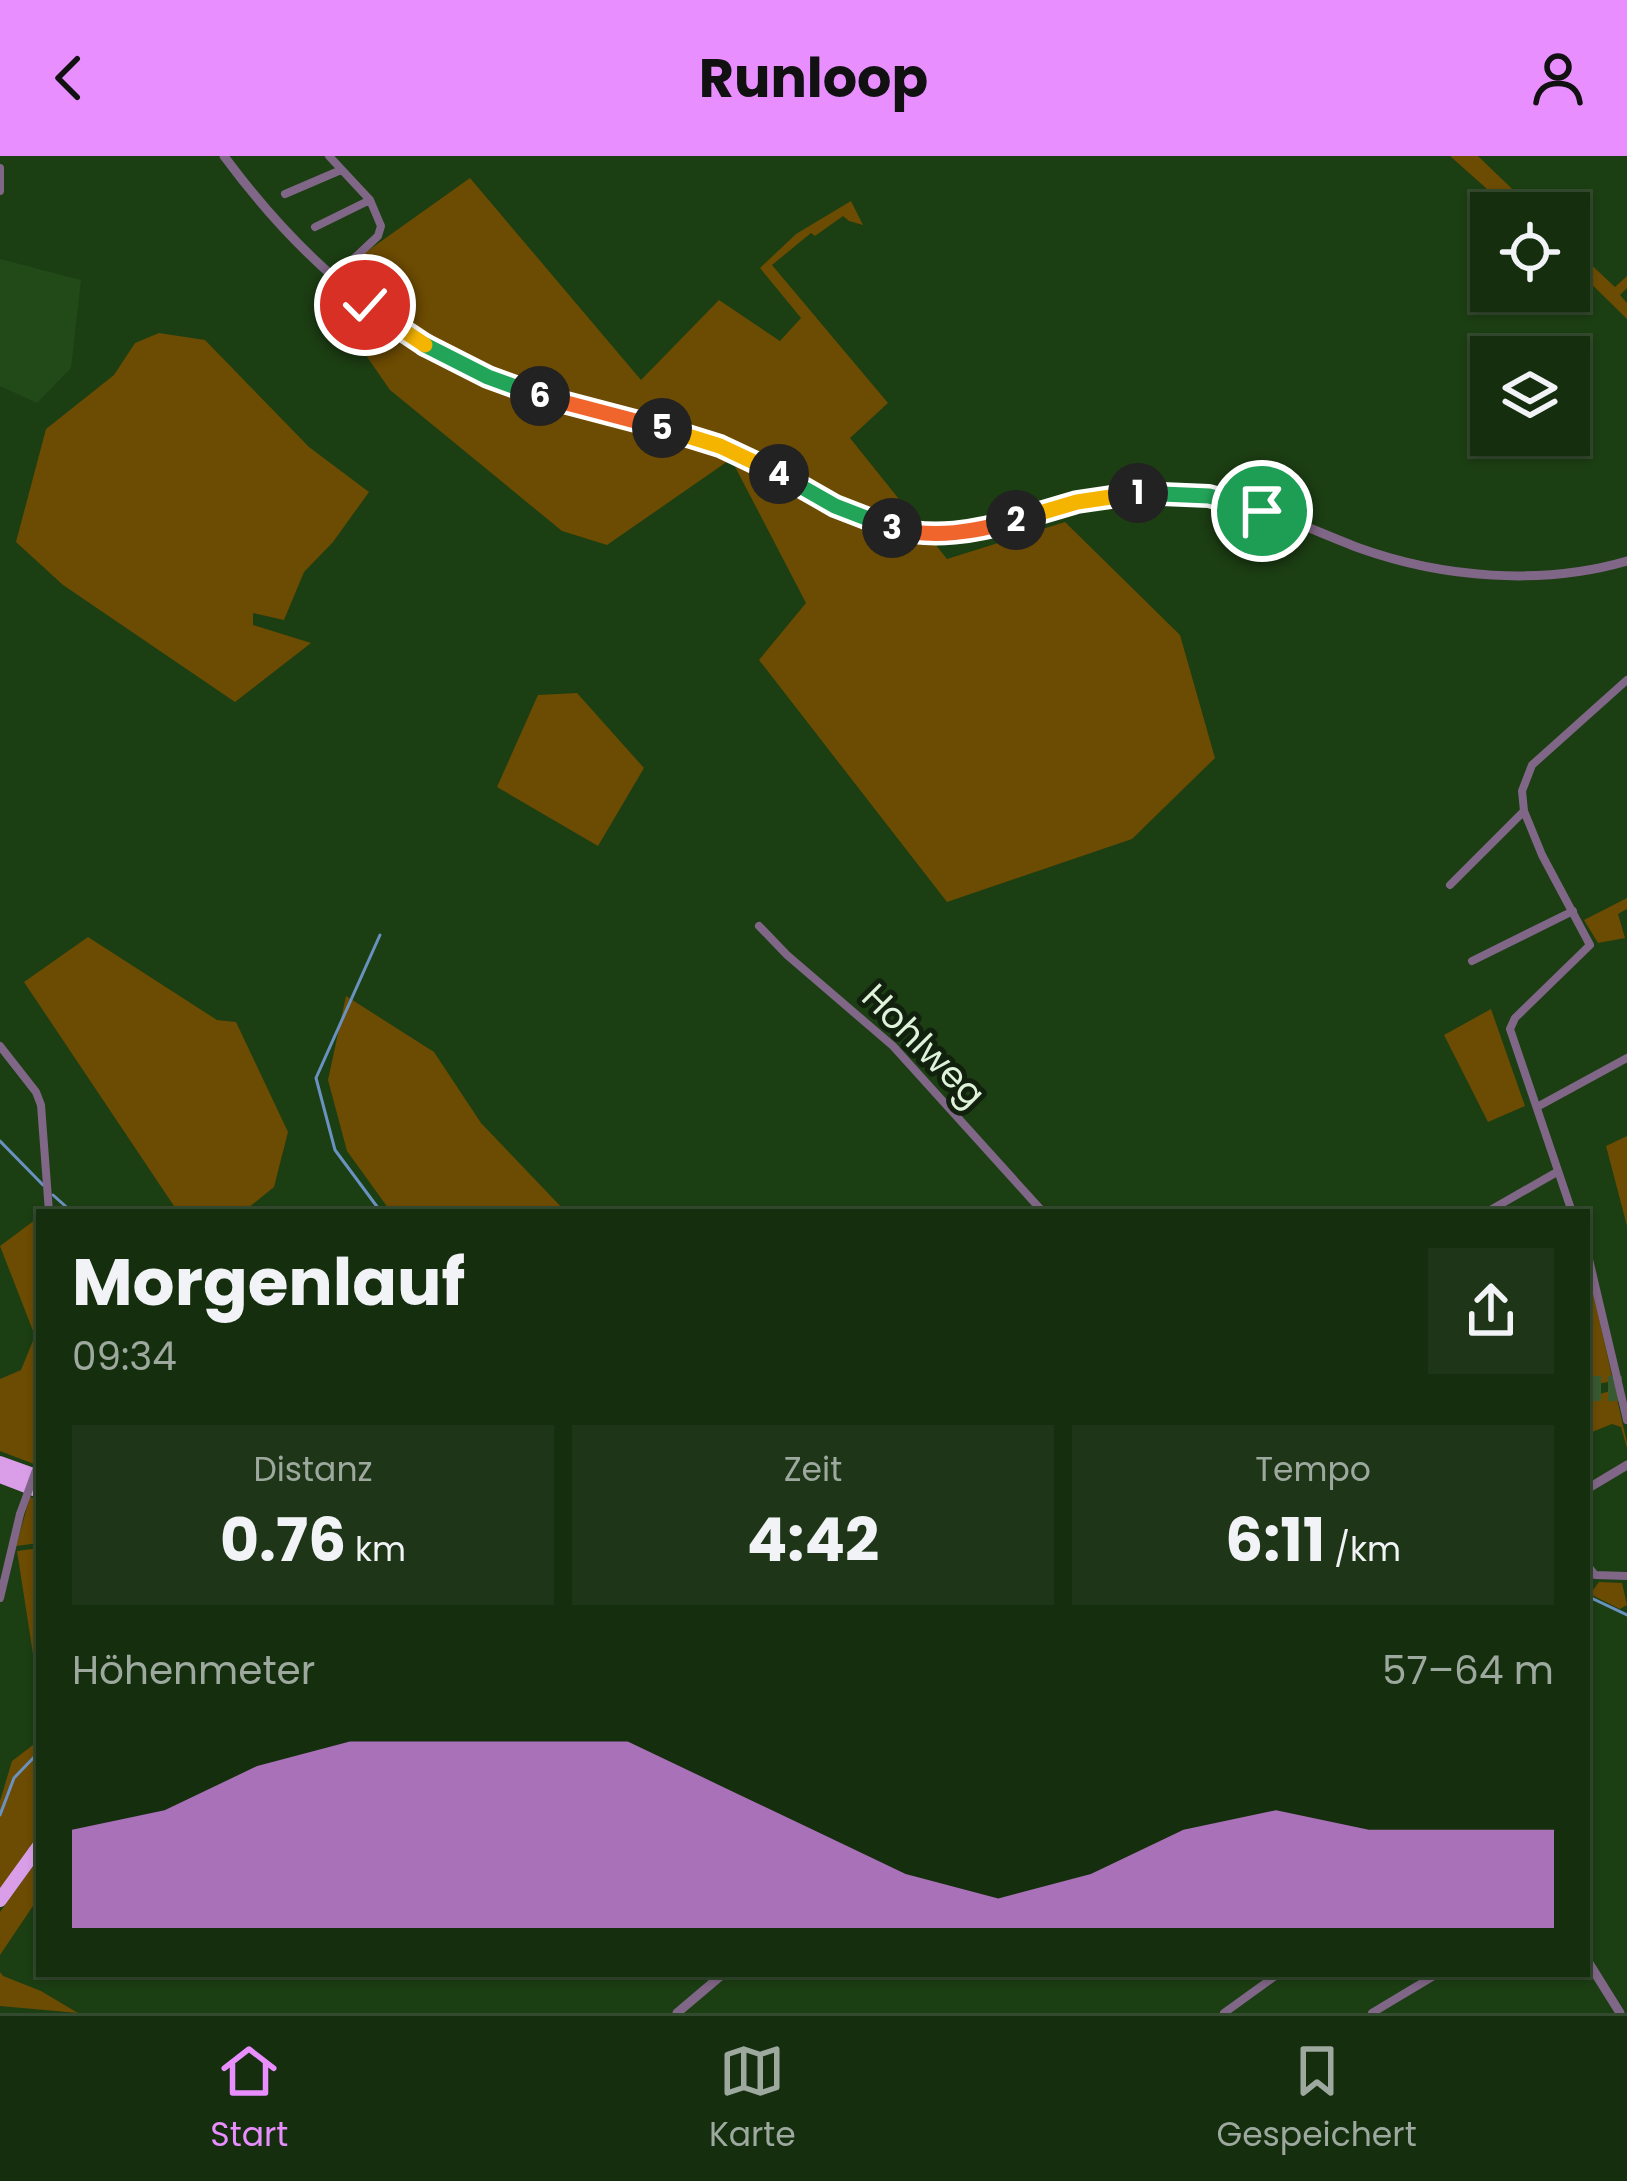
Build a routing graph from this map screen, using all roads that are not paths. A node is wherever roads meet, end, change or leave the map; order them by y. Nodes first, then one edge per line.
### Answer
1 (224, 156) edge
2 (329, 156) edge
3 (0, 168) edge
4 (341, 170) junction
5 (0, 191) edge
6 (284, 194) dead end
7 (370, 200) junction
8 (315, 226) dead end
9 (332, 279) junction
10 (1627, 562) edge
11 (1627, 680) edge
12 (1524, 811) junction
13 (1450, 885) dead end
14 (1573, 911) junction
15 (759, 926) dead end
16 (1472, 961) dead end
17 (0, 1046) edge
18 (1627, 1058) edge
19 (1537, 1108) junction
20 (1557, 1172) junction
21 (49, 1209) edge
22 (1040, 1209) edge
23 (1492, 1209) edge
24 (1571, 1209) edge
25 (1590, 1268) edge
26 (1627, 1420) edge
27 (0, 1463) edge
28 (1627, 1465) edge
29 (36, 1470) edge
30 (34, 1474) edge
31 (0, 1476) edge
32 (1590, 1487) edge
33 (36, 1490) edge
34 (1590, 1569) edge
35 (1627, 1576) edge
36 (0, 1598) edge
37 (36, 1850) edge
38 (0, 1900) edge
39 (1590, 1965) edge
40 (719, 1977) edge
41 (1274, 1977) edge
42 (1432, 1977) edge
43 (676, 2013) edge
44 (1225, 2013) edge
45 (1372, 2013) edge
46 (1620, 2013) edge

1 - 9 street
2 - 4 street
3 - 5 street
4 - 6 street
4 - 7 street
7 - 8 street
7 - 9 street
9 - 10 street
11 - 12 street
12 - 13 street
12 - 14 street
14 - 16 street
14 - 19 street
15 - 22 street, Hohlweg
17 - 21 street
18 - 19 street
19 - 20 street
20 - 23 street
20 - 24 street
25 - 26 street
27 - 30 highway
28 - 32 street
29 - 36 street, bridge
31 - 33 highway
34 - 35 street
37 - 38 highway
39 - 46 street
40 - 43 street
41 - 44 street
42 - 45 street

